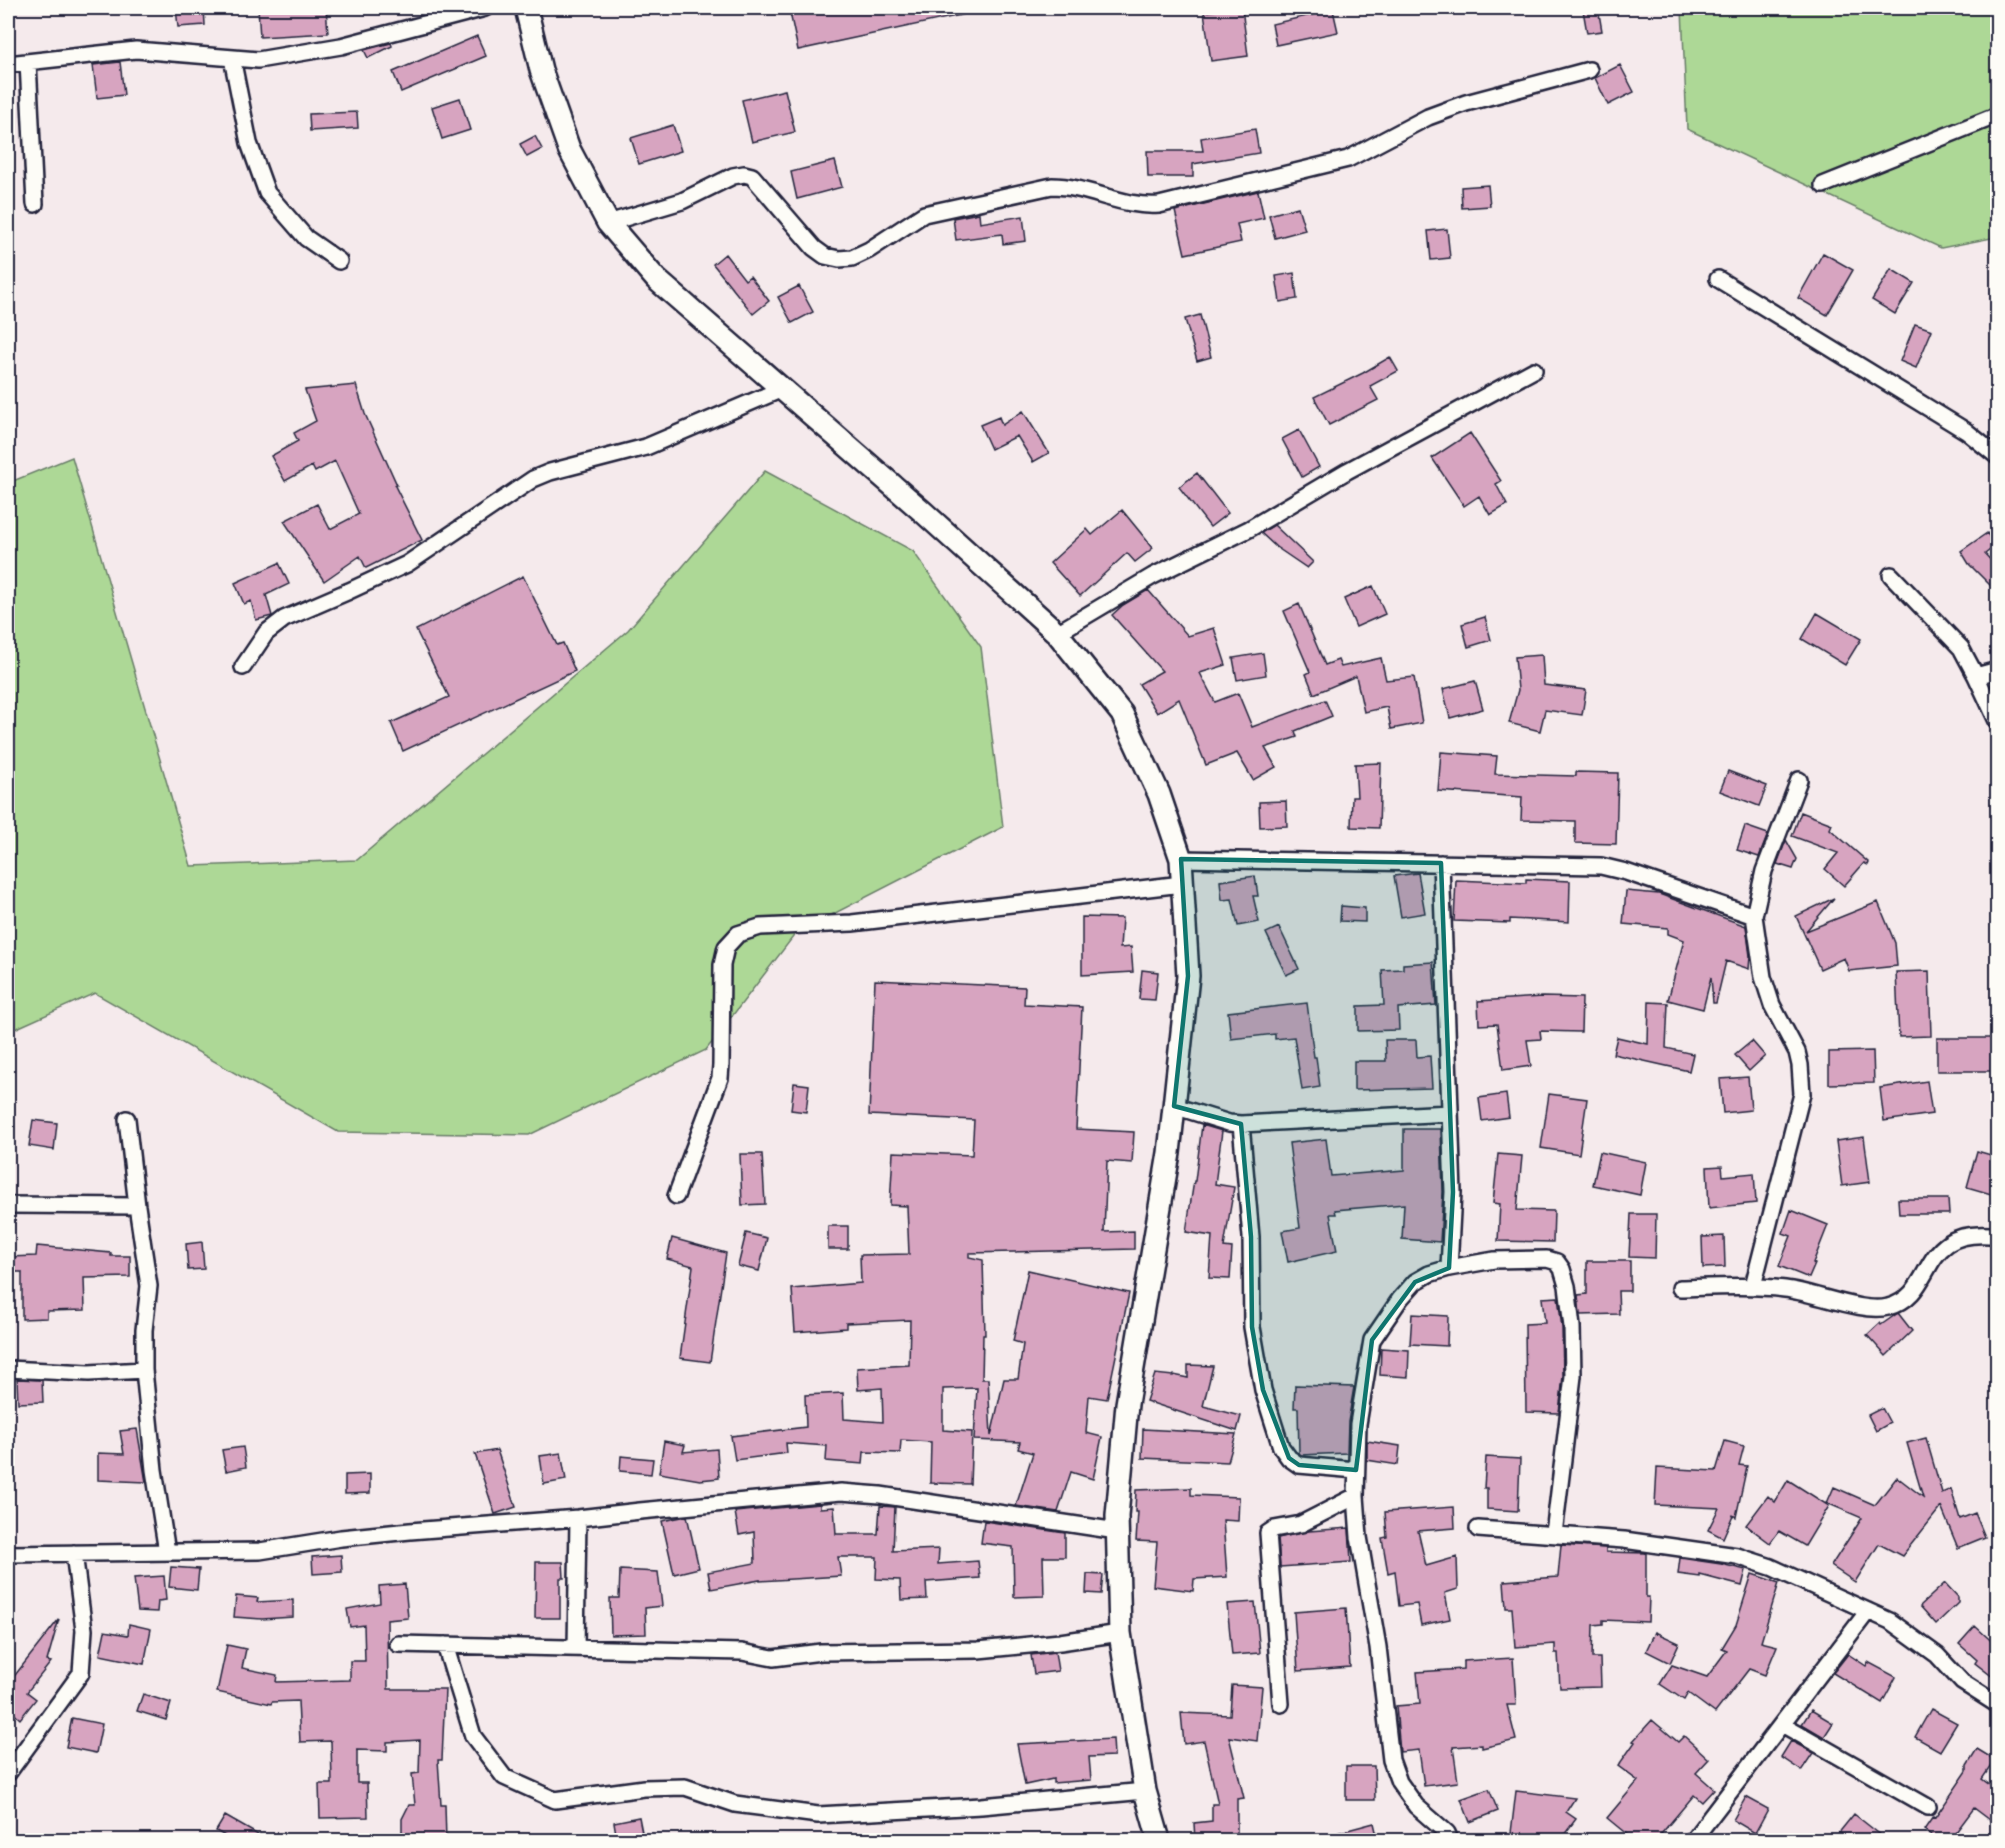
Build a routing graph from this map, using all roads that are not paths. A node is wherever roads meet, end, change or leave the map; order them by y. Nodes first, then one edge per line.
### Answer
1 (484, 8) edge
2 (526, 8) edge
3 (232, 58) junction
4 (28, 62) junction
5 (8, 64) edge
6 (1589, 70) dead end
7 (1998, 116) edge
8 (1823, 185) dead end
9 (35, 204) dead end
10 (608, 224) junction
11 (339, 261) dead end
12 (1718, 279) dead end
13 (1534, 370) dead end
14 (782, 389) junction
15 (1998, 457) edge
16 (1891, 575) dead end
17 (1057, 633) junction
18 (243, 667) dead end
19 (1998, 670) edge
20 (1976, 676) junction
21 (1998, 723) edge
22 (1799, 780) dead end
23 (1181, 860) junction
24 (1441, 863) junction
25 (1182, 884) junction
26 (1754, 916) junction
27 (1174, 1106) junction
28 (1450, 1113) junction
29 (127, 1119) dead end
30 (1241, 1124) junction
31 (676, 1196) dead end
32 (8, 1205) edge
33 (137, 1206) junction
34 (1998, 1236) edge
35 (1449, 1268) junction
36 (1753, 1286) junction
37 (1680, 1288) dead end
38 (8, 1369) edge
39 (144, 1370) junction
40 (1356, 1470) junction
41 (1356, 1496) junction
42 (578, 1518) junction
43 (1478, 1529) dead end
44 (1117, 1531) junction
45 (1554, 1534) junction
46 (167, 1552) junction
47 (74, 1553) junction
48 (8, 1554) edge
49 (1868, 1611) junction
50 (1120, 1633) junction
51 (398, 1644) dead end
52 (446, 1645) junction
53 (576, 1648) junction
54 (1281, 1704) dead end
55 (1998, 1705) edge
56 (1782, 1724) junction
57 (8, 1773) edge
58 (1145, 1791) junction
59 (1928, 1807) dead end
60 (1159, 1840) edge
61 (1450, 1840) edge
62 (1693, 1840) edge

1 - 3 street
2 - 10 main road
3 - 4 street
3 - 11 street
4 - 5 street
4 - 9 street
6 - 10 street
7 - 8 street
10 - 14 main road
12 - 15 street
13 - 17 street
14 - 17 main road
14 - 18 street
16 - 20 street
17 - 23 main road
19 - 20 street
20 - 21 street
22 - 26 street
23 - 24 street
23 - 25 main road
24 - 26 street
24 - 28 street
25 - 27 main road
25 - 31 street
26 - 36 street
27 - 30 street
27 - 44 main road
28 - 30 street
28 - 35 street
29 - 33 street
30 - 40 street
32 - 33 street
33 - 39 street
34 - 36 street
35 - 40 street
35 - 45 street
36 - 37 street
38 - 39 street
39 - 46 street
40 - 41 street
41 - 54 street
41 - 61 street
42 - 44 street
42 - 46 street
42 - 53 street
43 - 45 street
44 - 50 main road
45 - 49 street
46 - 47 street
47 - 48 street
47 - 57 street
49 - 55 street
49 - 56 street
50 - 53 street
50 - 58 main road
51 - 52 street
52 - 53 street
52 - 58 street
56 - 59 street
56 - 62 street
58 - 60 main road

